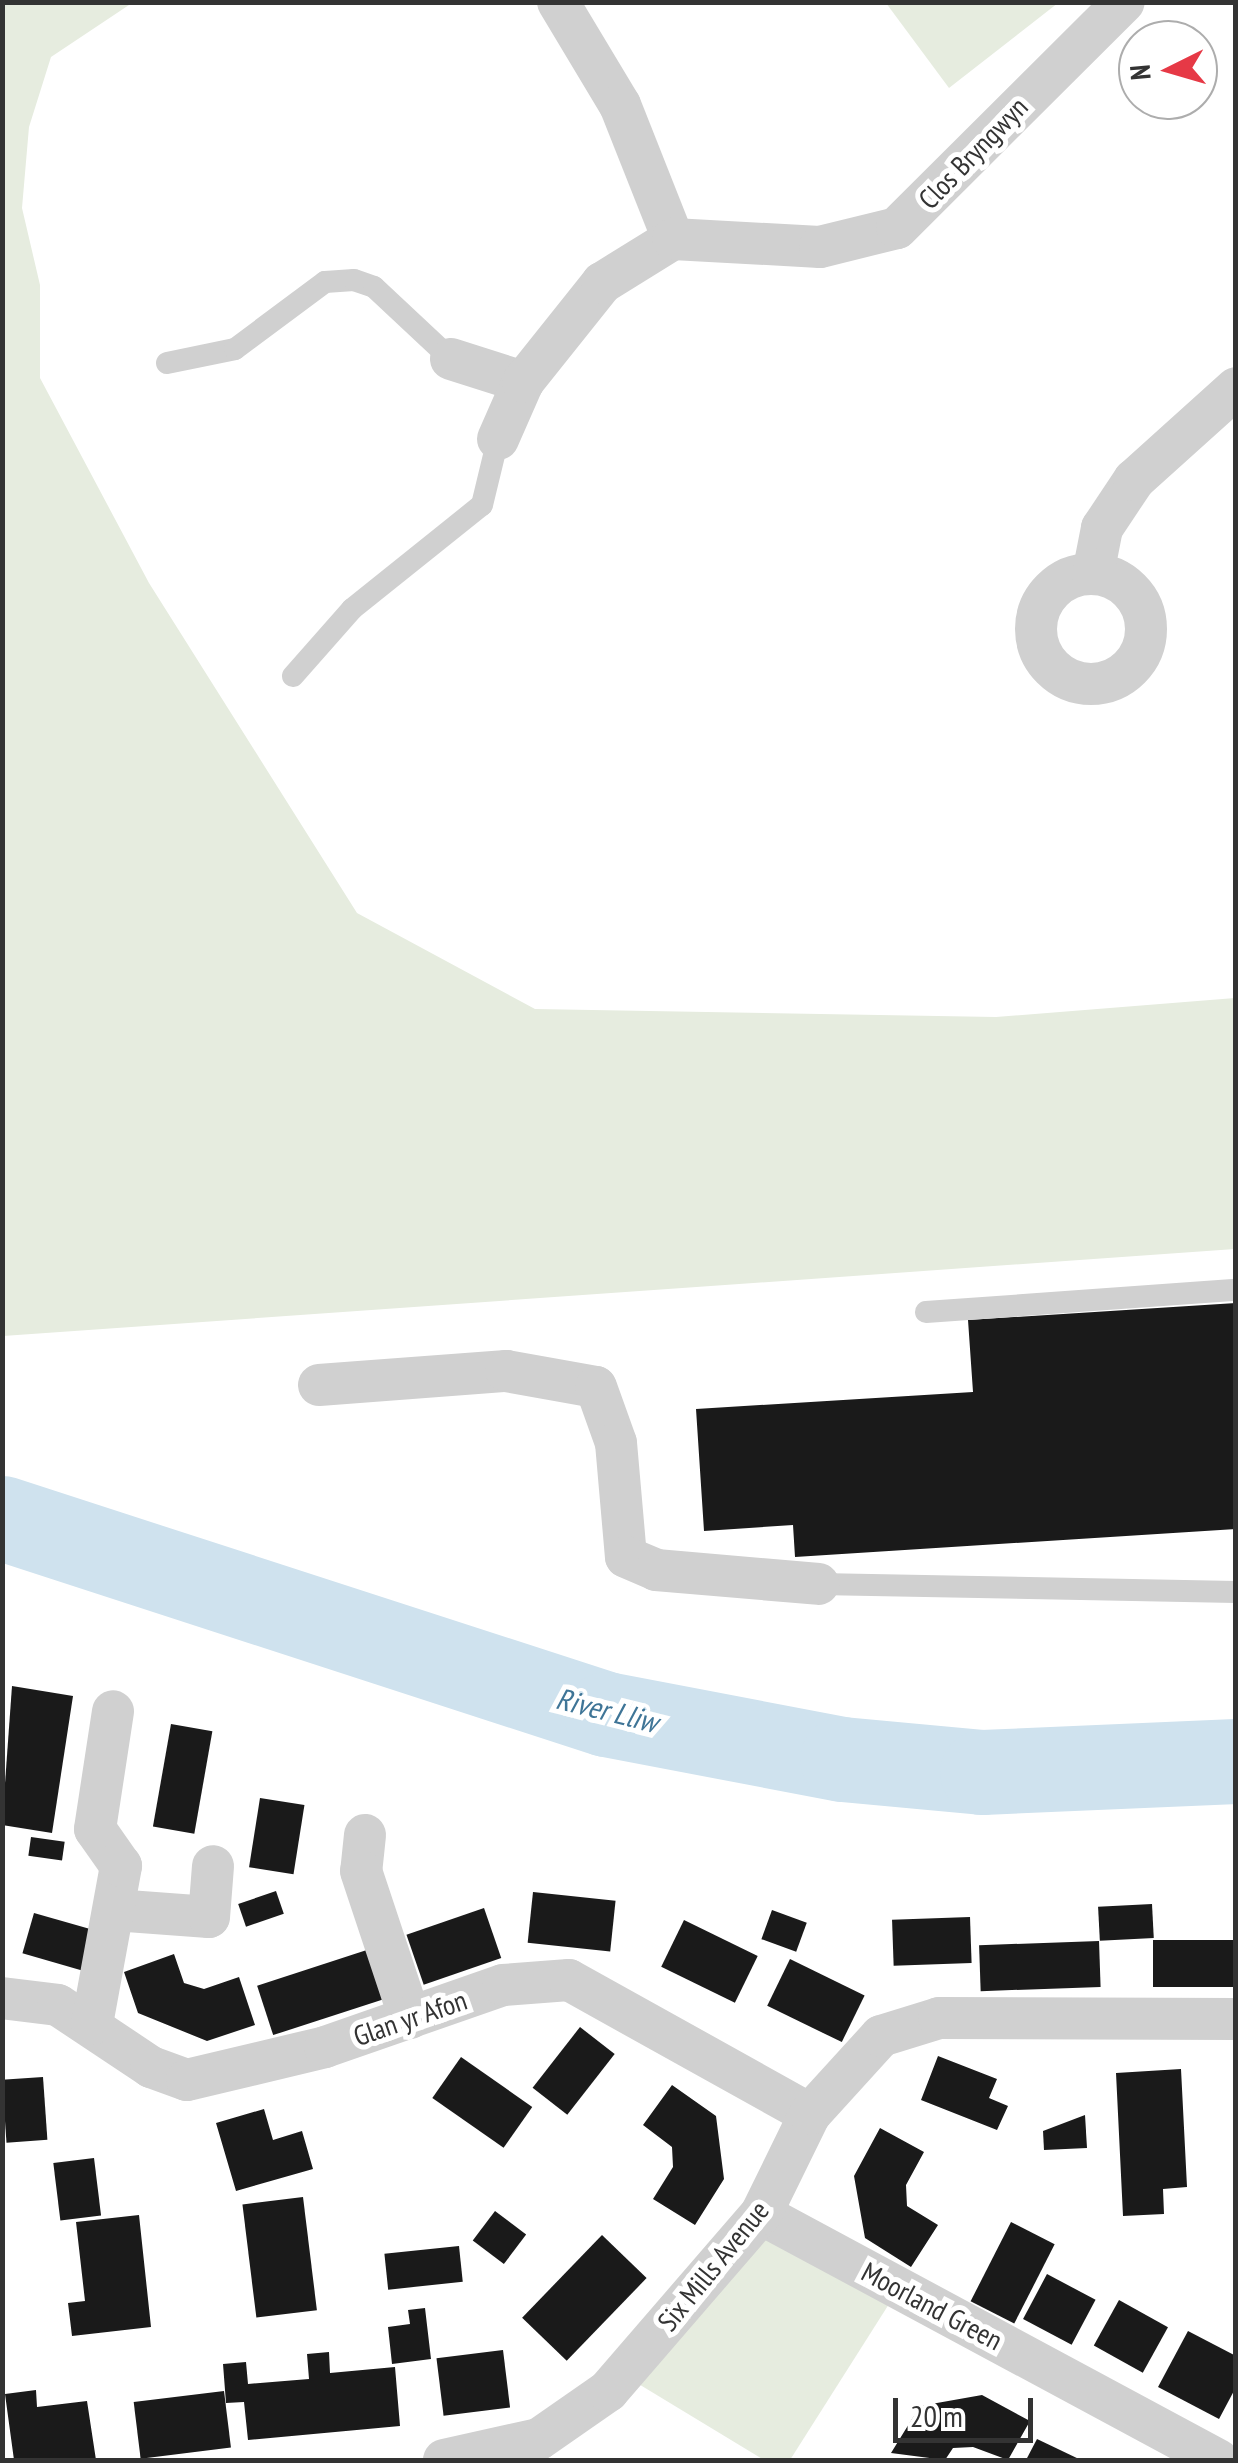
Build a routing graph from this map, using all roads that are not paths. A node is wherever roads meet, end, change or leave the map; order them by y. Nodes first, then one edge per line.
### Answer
1 (558, 2) edge
2 (1124, 2) edge
3 (673, 239) junction
4 (451, 359) joint
5 (167, 362) dead end
6 (522, 382) junction
7 (1236, 388) edge
8 (498, 439) joint
9 (1093, 574) dead end
10 (293, 676) dead end
11 (1236, 1290) edge
12 (926, 1312) dead end
13 (318, 1385) dead end
14 (818, 1584) joint
15 (1236, 1592) edge
16 (112, 1711) dead end
17 (365, 1834) dead end
18 (213, 1866) dead end
19 (114, 1910) junction
20 (2, 1998) edge
21 (410, 2018) junction
22 (1236, 2019) edge
23 (92, 2024) junction
24 (810, 2114) junction
25 (761, 2214) junction
26 (1210, 2459) edge
27 (444, 2460) edge

1 - 3 street
2 - 3 street, Clos Bryngwyn
3 - 6 street
4 - 5 lane
4 - 6 street
6 - 8 street
7 - 9 street
8 - 10 lane
11 - 12 lane
13 - 14 street
14 - 15 lane
16 - 19 street
17 - 21 street
18 - 19 street
19 - 23 street
20 - 23 street, Glan yr Afon
21 - 23 street, Glan yr Afon
21 - 24 street, Glan yr Afon
22 - 24 street, Six Mills Avenue
24 - 25 street, Six Mills Avenue
25 - 26 street, Moorland Green
25 - 27 street, Six Mills Avenue

